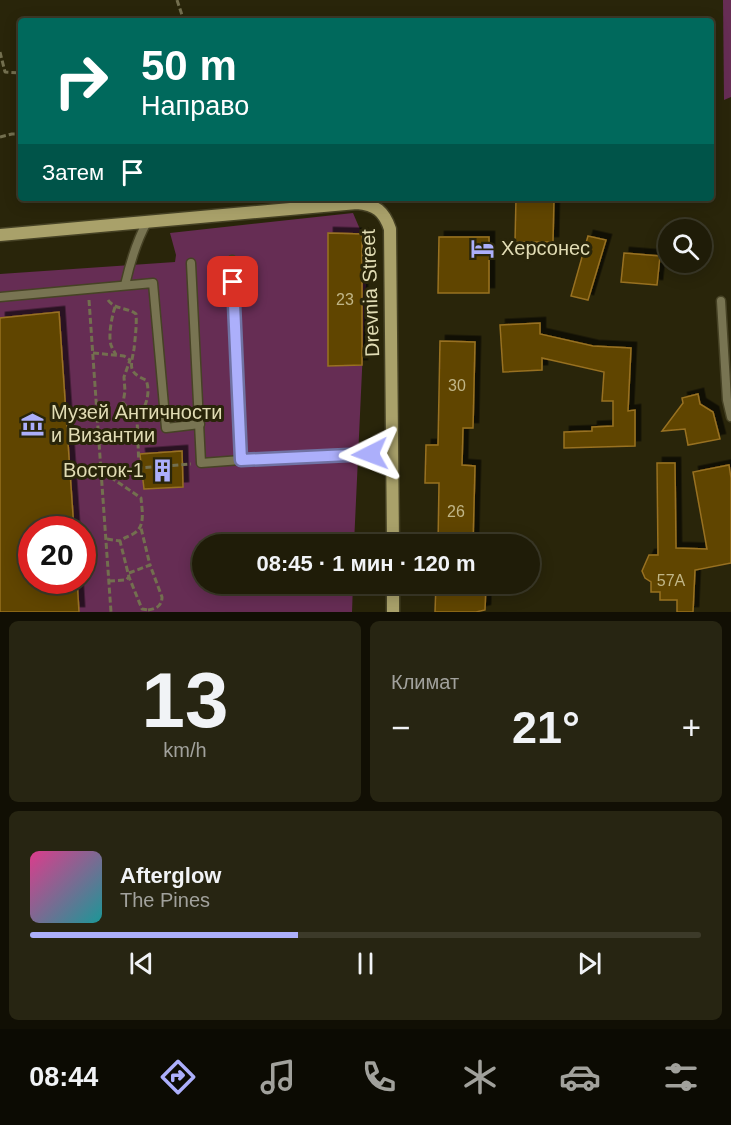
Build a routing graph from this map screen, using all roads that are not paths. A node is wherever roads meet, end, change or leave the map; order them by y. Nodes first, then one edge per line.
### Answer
1 (147, 222) junction
2 (0, 235) edge
3 (232, 260) dead end
4 (191, 263) dead end
5 (125, 285) junction
6 (0, 297) edge
7 (721, 301) dead end
8 (731, 417) edge
9 (200, 424) junction
10 (392, 453) junction
11 (241, 460) junction
12 (393, 534) edge
13 (393, 594) edge
14 (393, 612) edge

1 - 2 main road, Drevnia Street
1 - 5 lane
1 - 10 main road, Drevnia Street
3 - 11 lane
4 - 9 lane
5 - 6 lane
5 - 9 lane
7 - 8 lane
9 - 11 lane
10 - 11 lane
10 - 12 main road, Drevnia Street
13 - 14 main road

